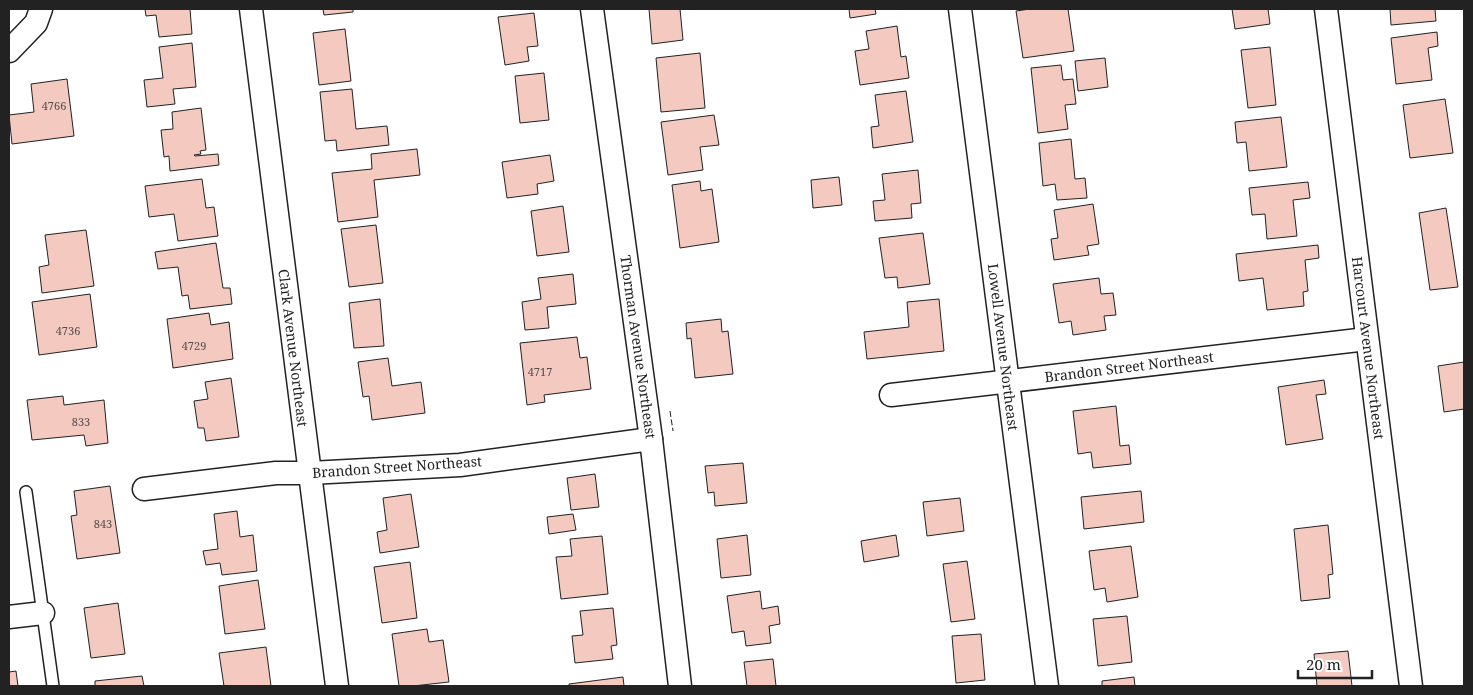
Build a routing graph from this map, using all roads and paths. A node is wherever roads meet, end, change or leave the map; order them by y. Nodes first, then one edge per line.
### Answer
1 (41, 9) edge
2 (251, 9) edge
3 (592, 9) edge
4 (960, 9) edge
5 (1326, 9) edge
6 (9, 50) edge
7 (1367, 339) junction
8 (1008, 381) junction
9 (890, 395) dead end
10 (651, 440) junction
11 (310, 474) junction
12 (144, 489) dead end
13 (26, 492) dead end
14 (43, 613) junction
15 (9, 617) edge
16 (53, 686) edge
17 (336, 686) edge
18 (680, 686) edge
19 (1047, 686) edge
20 (1411, 686) edge

1 - 6 street
2 - 11 street, Clark Avenue Northeast
3 - 10 street, Thorman Avenue Northeast
4 - 8 street, Lowell Avenue Northeast
5 - 7 street, Harcourt Avenue Northeast
7 - 8 street, Brandon Street Northeast
7 - 20 street, Harcourt Avenue Northeast
8 - 9 street, Brandon Street Northeast
8 - 19 street, Lowell Avenue Northeast
10 - 11 street, Brandon Street Northeast
10 - 18 street, Thorman Avenue Northeast
11 - 12 street, Brandon Street Northeast
11 - 17 street, Clark Avenue Northeast
13 - 14 lane
14 - 15 street
14 - 16 lane

